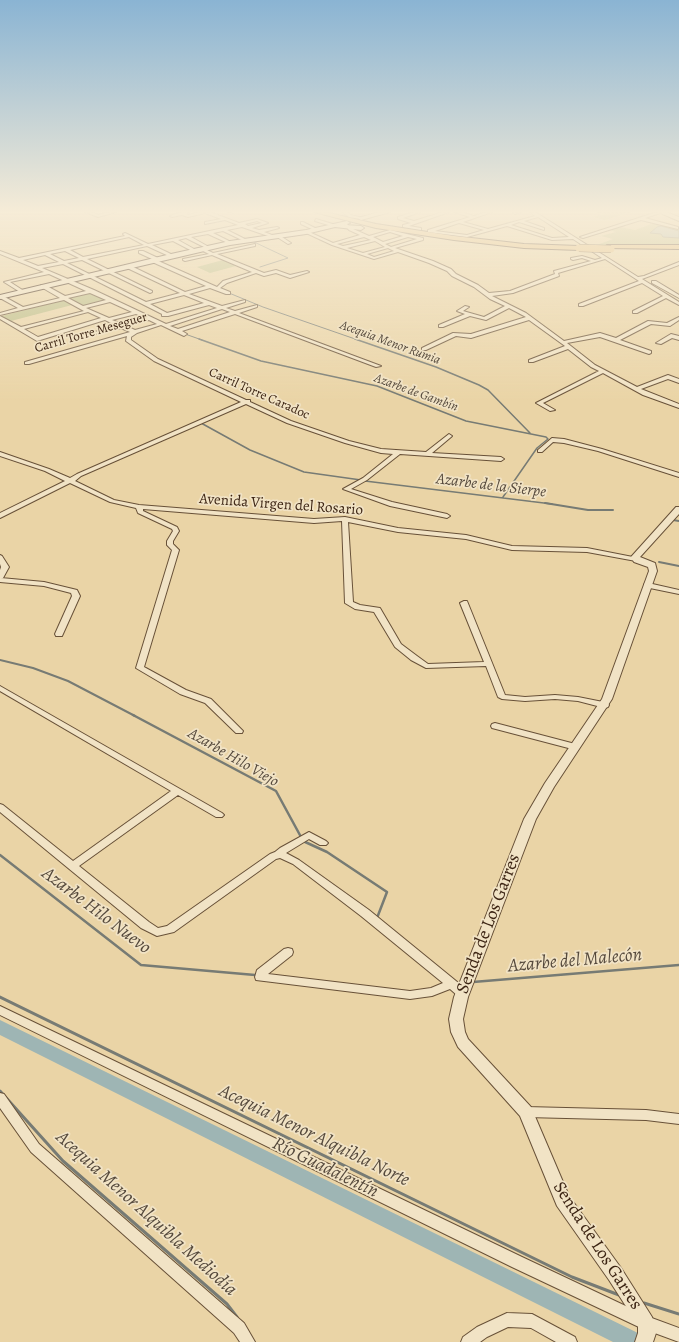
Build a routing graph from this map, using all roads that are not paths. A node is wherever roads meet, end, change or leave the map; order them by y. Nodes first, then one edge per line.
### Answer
1 (40, 275) edge
2 (52, 275) edge
3 (88, 275) joint
4 (116, 275) edge
5 (144, 275) edge
6 (184, 275) edge
7 (248, 275) edge
8 (284, 275) edge
9 (298, 275) edge
10 (453, 275) edge
11 (557, 275) edge
12 (632, 275) edge
13 (654, 275) edge
14 (28, 277) junction
15 (644, 279) junction
16 (66, 280) junction
17 (44, 286) junction
18 (212, 286) junction
19 (217, 289) junction
20 (22, 291) junction
21 (92, 291) junction
22 (144, 294) dead end
23 (186, 294) junction
24 (228, 294) dead end
25 (138, 295) dead end
26 (488, 295) junction
27 (667, 296) junction
28 (0, 297) edge
29 (132, 297) junction
30 (679, 297) edge
31 (64, 298) junction
32 (237, 298) dead end
33 (113, 301) junction
34 (243, 301) junction
35 (209, 303) junction
36 (146, 304) junction
37 (679, 304) edge
38 (581, 305) dead end
39 (255, 306) junction
40 (509, 306) junction
41 (23, 308) junction
42 (82, 308) junction
43 (154, 308) junction
44 (221, 308) junction
45 (467, 308) dead end
46 (263, 309) dead end
47 (88, 311) junction
48 (67, 312) dead end
49 (136, 312) junction
50 (233, 312) junction
51 (634, 312) dead end
52 (72, 315) junction
53 (160, 315) junction
54 (168, 315) junction
55 (468, 315) junction
56 (0, 316) edge
57 (148, 318) junction
58 (529, 318) junction
59 (679, 318) edge
60 (109, 319) junction
61 (49, 321) junction
62 (176, 322) junction
63 (56, 324) dead end
64 (163, 325) junction
65 (122, 326) junction
66 (441, 326) dead end
67 (62, 327) dead end
68 (19, 329) junction
69 (68, 330) junction
70 (177, 331) junction
71 (135, 332) junction
72 (93, 334) dead end
73 (184, 334) dead end
74 (679, 338) edge
75 (616, 340) junction
76 (659, 343) dead end
77 (566, 344) junction
78 (424, 349) dead end
79 (649, 352) dead end
80 (531, 361) dead end
81 (27, 363) dead end
82 (378, 366) dead end
83 (603, 371) junction
84 (679, 381) edge
85 (637, 390) junction
86 (248, 401) junction
87 (679, 406) edge
88 (552, 410) dead end
89 (449, 436) dead end
90 (540, 452) dead end
91 (398, 453) junction
92 (0, 454) edge
93 (427, 454) junction
94 (501, 459) dead end
95 (679, 474) edge
96 (70, 481) junction
97 (139, 507) junction
98 (679, 509) edge
99 (0, 516) edge
100 (447, 516) dead end
101 (345, 519) junction
102 (0, 557) edge
103 (636, 559) junction
104 (0, 576) edge
105 (0, 580) edge
106 (648, 585) junction
107 (679, 592) edge
108 (464, 603) dead end
109 (59, 634) dead end
110 (489, 664) junction
111 (0, 688) edge
112 (605, 704) junction
113 (495, 726) dead end
114 (239, 731) dead end
115 (576, 747) junction
116 (178, 791) junction
117 (0, 807) edge
118 (219, 815) dead end
119 (323, 843) dead end
120 (278, 855) junction
121 (72, 866) junction
122 (288, 952) dead end
123 (457, 988) junction
124 (0, 1010) edge
125 (0, 1098) edge
126 (526, 1112) junction
127 (679, 1119) edge
128 (646, 1333) edge
129 (679, 1335) edge
130 (248, 1342) edge
131 (468, 1342) edge
132 (570, 1342) edge

1 - 14 street
2 - 16 street
3 - 16 main road
3 - 29 street
4 - 22 street
5 - 23 street
6 - 18 street
7 - 19 street
8 - 9 street
10 - 26 street
11 - 26 street
12 - 15 street
13 - 15 street
14 - 17 street
14 - 20 street
15 - 27 street
15 - 30 street
15 - 38 street
16 - 17 main road
16 - 21 street
17 - 20 main road
17 - 31 street
18 - 19 street
18 - 23 street
19 - 24 street
20 - 28 main road
21 - 31 street
21 - 33 street
23 - 35 street
23 - 36 street
25 - 29 street
26 - 40 street
27 - 37 street
27 - 51 street
28 - 41 street
29 - 33 street
29 - 36 street
31 - 41 street
31 - 42 street
32 - 34 street
33 - 42 street
33 - 49 street
34 - 39 street
34 - 44 street, Carril Torre Meseguer
35 - 44 street
35 - 54 street
36 - 43 street
39 - 46 street
39 - 50 street
40 - 55 street
40 - 58 street
41 - 56 street
42 - 47 street
43 - 49 street
43 - 54 street
44 - 50 street
44 - 62 street, Carril Torre Meseguer
45 - 55 street
47 - 52 street
47 - 60 street
48 - 52 street
49 - 57 street
49 - 60 street
50 - 70 street
50 - 82 street
52 - 61 street
53 - 54 street
53 - 57 street
53 - 62 street
55 - 66 street
56 - 68 street
57 - 64 street
57 - 65 street
58 - 77 street
58 - 78 street
59 - 75 street
60 - 65 street
60 - 69 street
61 - 63 street
61 - 68 street
62 - 64 street, Carril Torre Meseguer
64 - 70 street
64 - 71 street, Carril Torre Meseguer
65 - 71 street
65 - 72 street
67 - 69 street
68 - 69 street
70 - 73 street
71 - 81 street, Carril Torre Meseguer
71 - 86 street, Carril Torre Caradoc
74 - 76 street
75 - 77 street
75 - 79 street
77 - 80 street
77 - 83 street
83 - 85 street
83 - 88 street
84 - 85 street
85 - 87 street
86 - 91 street, Carril Torre Caradoc
86 - 96 street
89 - 93 street
90 - 95 street
91 - 93 street, Carril Torre Caradoc
91 - 100 street
92 - 96 street, Avenida Virgen del Rosario
93 - 94 street, Carril Torre Caradoc
96 - 97 street, Avenida Virgen del Rosario
96 - 99 street
97 - 101 street, Avenida Virgen del Rosario
97 - 114 street
98 - 103 street
101 - 103 street, Avenida Virgen del Rosario
101 - 110 street
102 - 104 street
103 - 106 street, Senda de Los Garres
105 - 109 street
106 - 107 street
106 - 112 street, Senda de Los Garres
108 - 110 street
110 - 112 street
111 - 116 street
112 - 115 street, Senda de Los Garres
113 - 115 street
115 - 123 street, Senda de Los Garres
116 - 118 street
116 - 121 street
117 - 121 street
119 - 120 street
120 - 121 street
120 - 123 street
122 - 123 street
123 - 126 street, Senda de Los Garres
124 - 128 street
125 - 130 street
126 - 127 street
126 - 128 street, Senda de Los Garres
128 - 129 street
131 - 132 street

